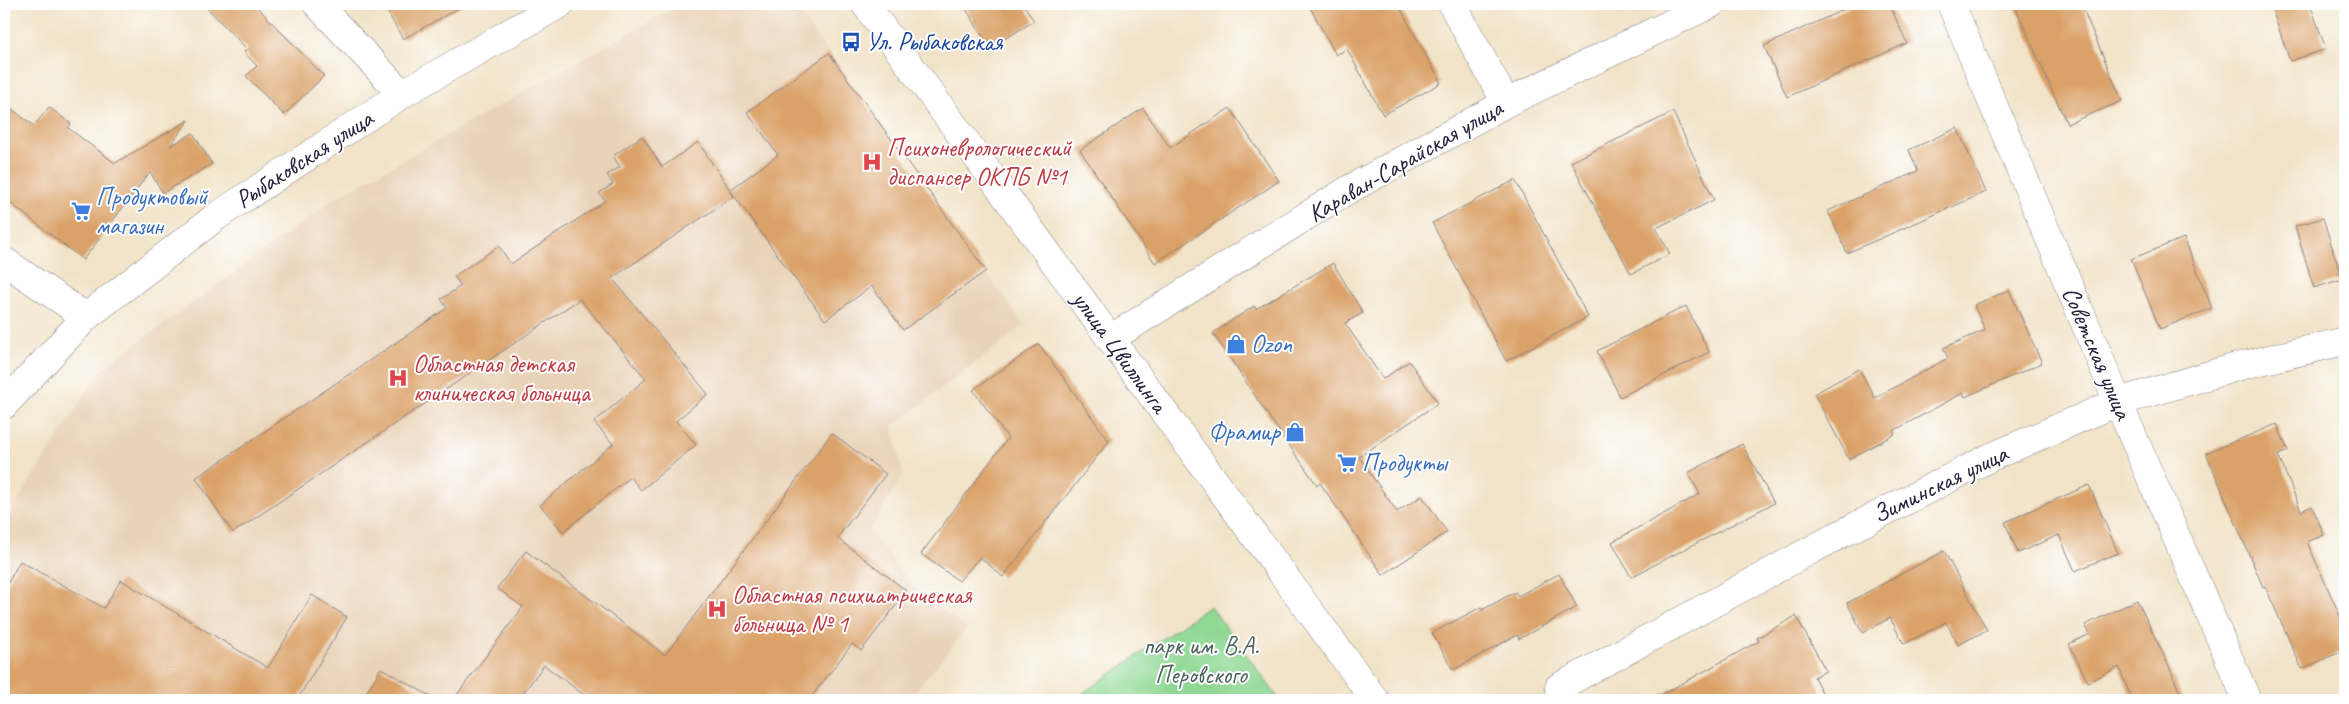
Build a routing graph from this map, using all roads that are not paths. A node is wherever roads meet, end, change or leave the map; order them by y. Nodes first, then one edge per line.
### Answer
1 (317, 4) edge
2 (560, 4) edge
3 (865, 4) edge
4 (1452, 4) edge
5 (1711, 4) edge
6 (1951, 4) edge
7 (402, 94) junction
8 (1506, 104) junction
9 (4, 261) edge
10 (86, 317) junction
11 (1110, 339) junction
12 (2345, 340) edge
13 (2118, 402) junction
14 (4, 404) edge
15 (1559, 687) dead end
16 (1375, 700) edge
17 (2247, 700) edge

1 - 7 street
2 - 7 street, Рыбаковская улица
3 - 11 street, улица Цвиллинга
4 - 8 street
5 - 8 street, Караван-Сарайская улица
6 - 13 street, Советская улица
7 - 10 street, Рыбаковская улица
8 - 11 street, Караван-Сарайская улица
9 - 10 street
10 - 14 street, Рыбаковская улица
11 - 16 street, улица Цвиллинга
12 - 13 street, Зиминская улица
13 - 15 street, Зиминская улица
13 - 17 street, Советская улица

